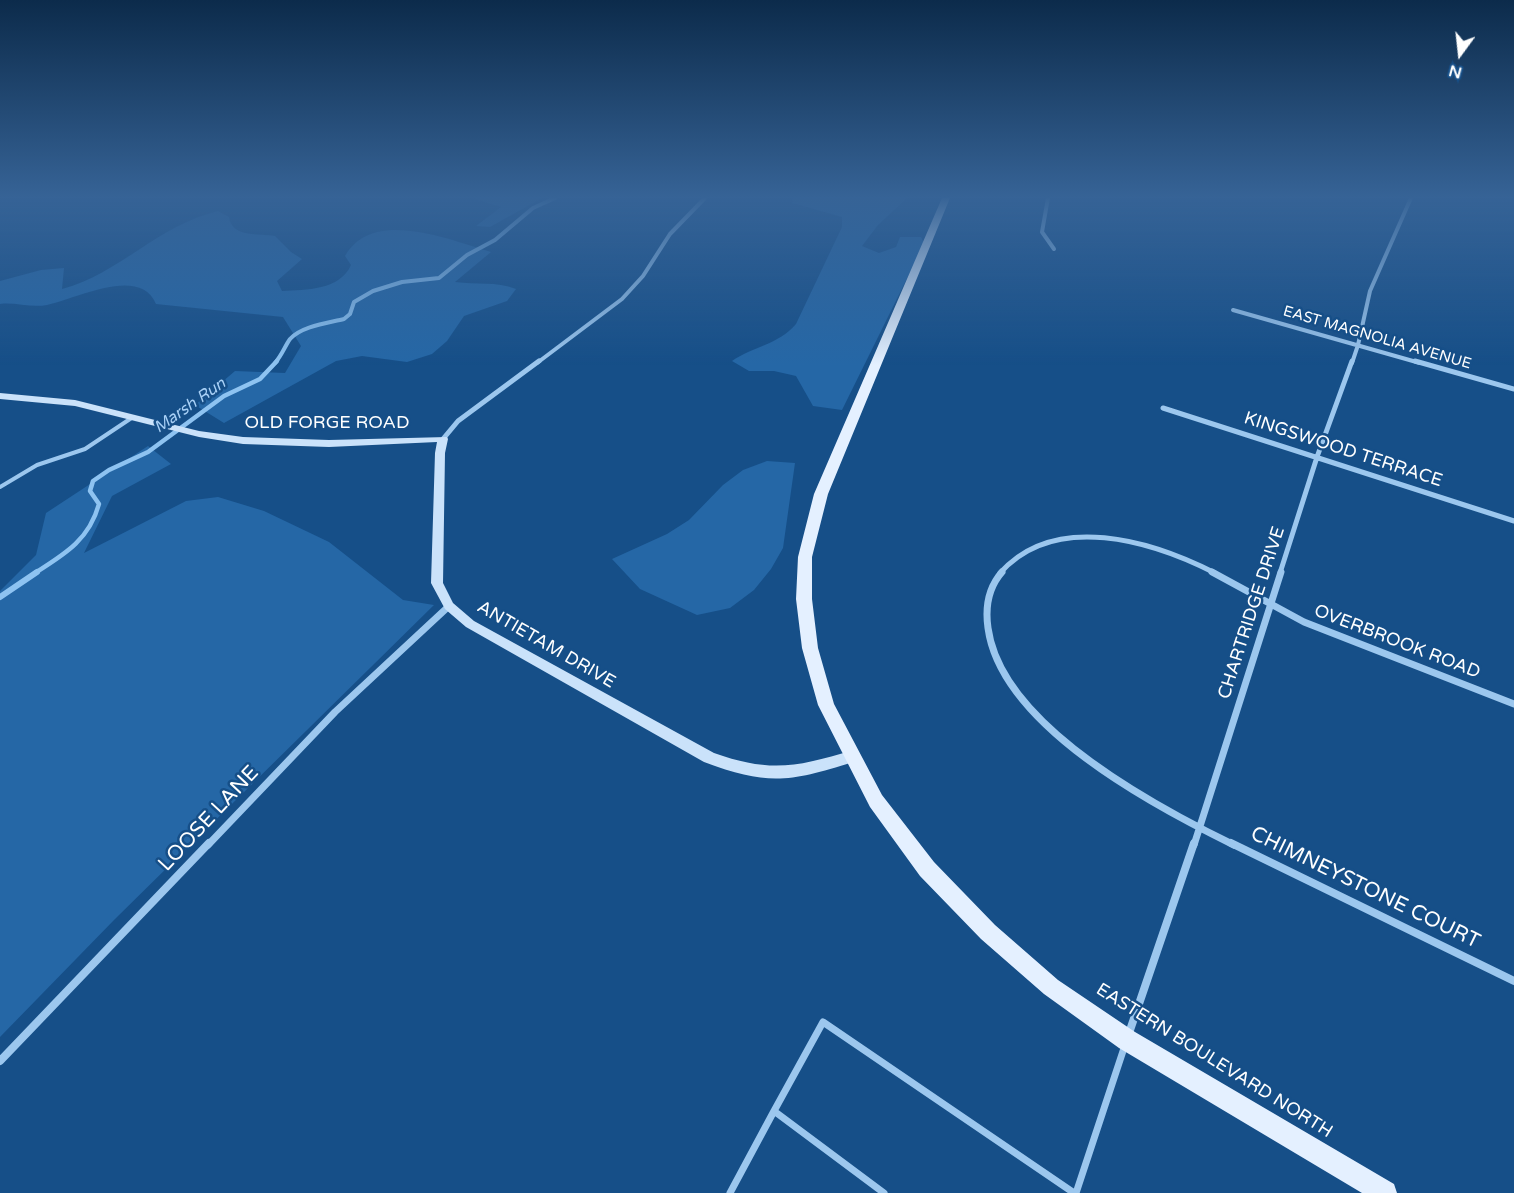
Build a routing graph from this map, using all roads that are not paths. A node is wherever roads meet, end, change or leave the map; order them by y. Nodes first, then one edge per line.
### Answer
1 (657, 254) edge
2 (922, 254) edge
3 (1386, 254) edge
4 (1233, 310) dead end
5 (1358, 345) junction
6 (1514, 388) edge
7 (0, 396) edge
8 (1163, 408) dead end
9 (133, 417) junction
10 (443, 439) junction
11 (1317, 457) junction
12 (0, 487) edge
13 (1514, 521) edge
14 (1270, 605) junction
15 (448, 606) junction
16 (1514, 704) edge
17 (853, 756) junction
18 (1200, 827) junction
19 (1514, 981) edge
20 (1126, 1040) junction
21 (0, 1061) edge
22 (774, 1111) junction
23 (730, 1193) edge
24 (884, 1193) edge
25 (1075, 1193) edge
26 (1385, 1193) edge

1 - 10 street
2 - 17 main road, EASTERN BOULEVARD NORTH
3 - 5 street, CHARTRIDGE DRIVE
4 - 5 street, EAST MAGNOLIA AVENUE
5 - 6 street, EAST MAGNOLIA AVENUE
5 - 11 street, CHARTRIDGE DRIVE
7 - 9 street, OLD FORGE ROAD
8 - 11 street, KINGSWOOD TERRACE
9 - 10 street, OLD FORGE ROAD
9 - 12 lane
10 - 15 street, ANTIETAM DRIVE
11 - 13 street, KINGSWOOD TERRACE
11 - 14 street, CHARTRIDGE DRIVE
14 - 16 street, OVERBROOK ROAD
14 - 18 street, CHARTRIDGE DRIVE
14 - 18 street, OVERBROOK ROAD
15 - 17 street, ANTIETAM DRIVE
15 - 21 street, LOOSE LANE
17 - 20 main road, EASTERN BOULEVARD NORTH
18 - 19 street, CHIMNEYSTONE COURT
18 - 20 street, CHARTRIDGE DRIVE
20 - 25 lane
20 - 26 main road, EASTERN BOULEVARD NORTH
22 - 23 lane
22 - 24 lane
22 - 25 lane

